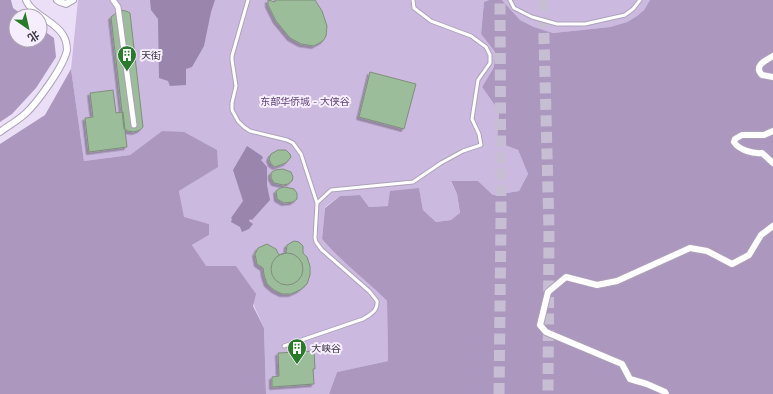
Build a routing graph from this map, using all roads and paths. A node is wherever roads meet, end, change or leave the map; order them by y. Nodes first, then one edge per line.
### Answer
1 (26, 0) edge
2 (57, 0) edge
3 (73, 0) edge
4 (112, 0) edge
5 (248, 0) edge
6 (413, 0) edge
7 (510, 0) edge
8 (640, 0) edge
9 (773, 56) edge
10 (773, 77) edge
11 (134, 125) dead end
12 (773, 131) edge
13 (0, 132) edge
14 (773, 162) edge
15 (317, 203) junction
16 (773, 226) edge
17 (284, 346) dead end
18 (666, 394) edge

1 - 13 street
2 - 3 street
4 - 11 street
5 - 15 lane
6 - 15 lane
7 - 8 lane
9 - 10 street
12 - 14 street
15 - 17 lane
16 - 18 street

